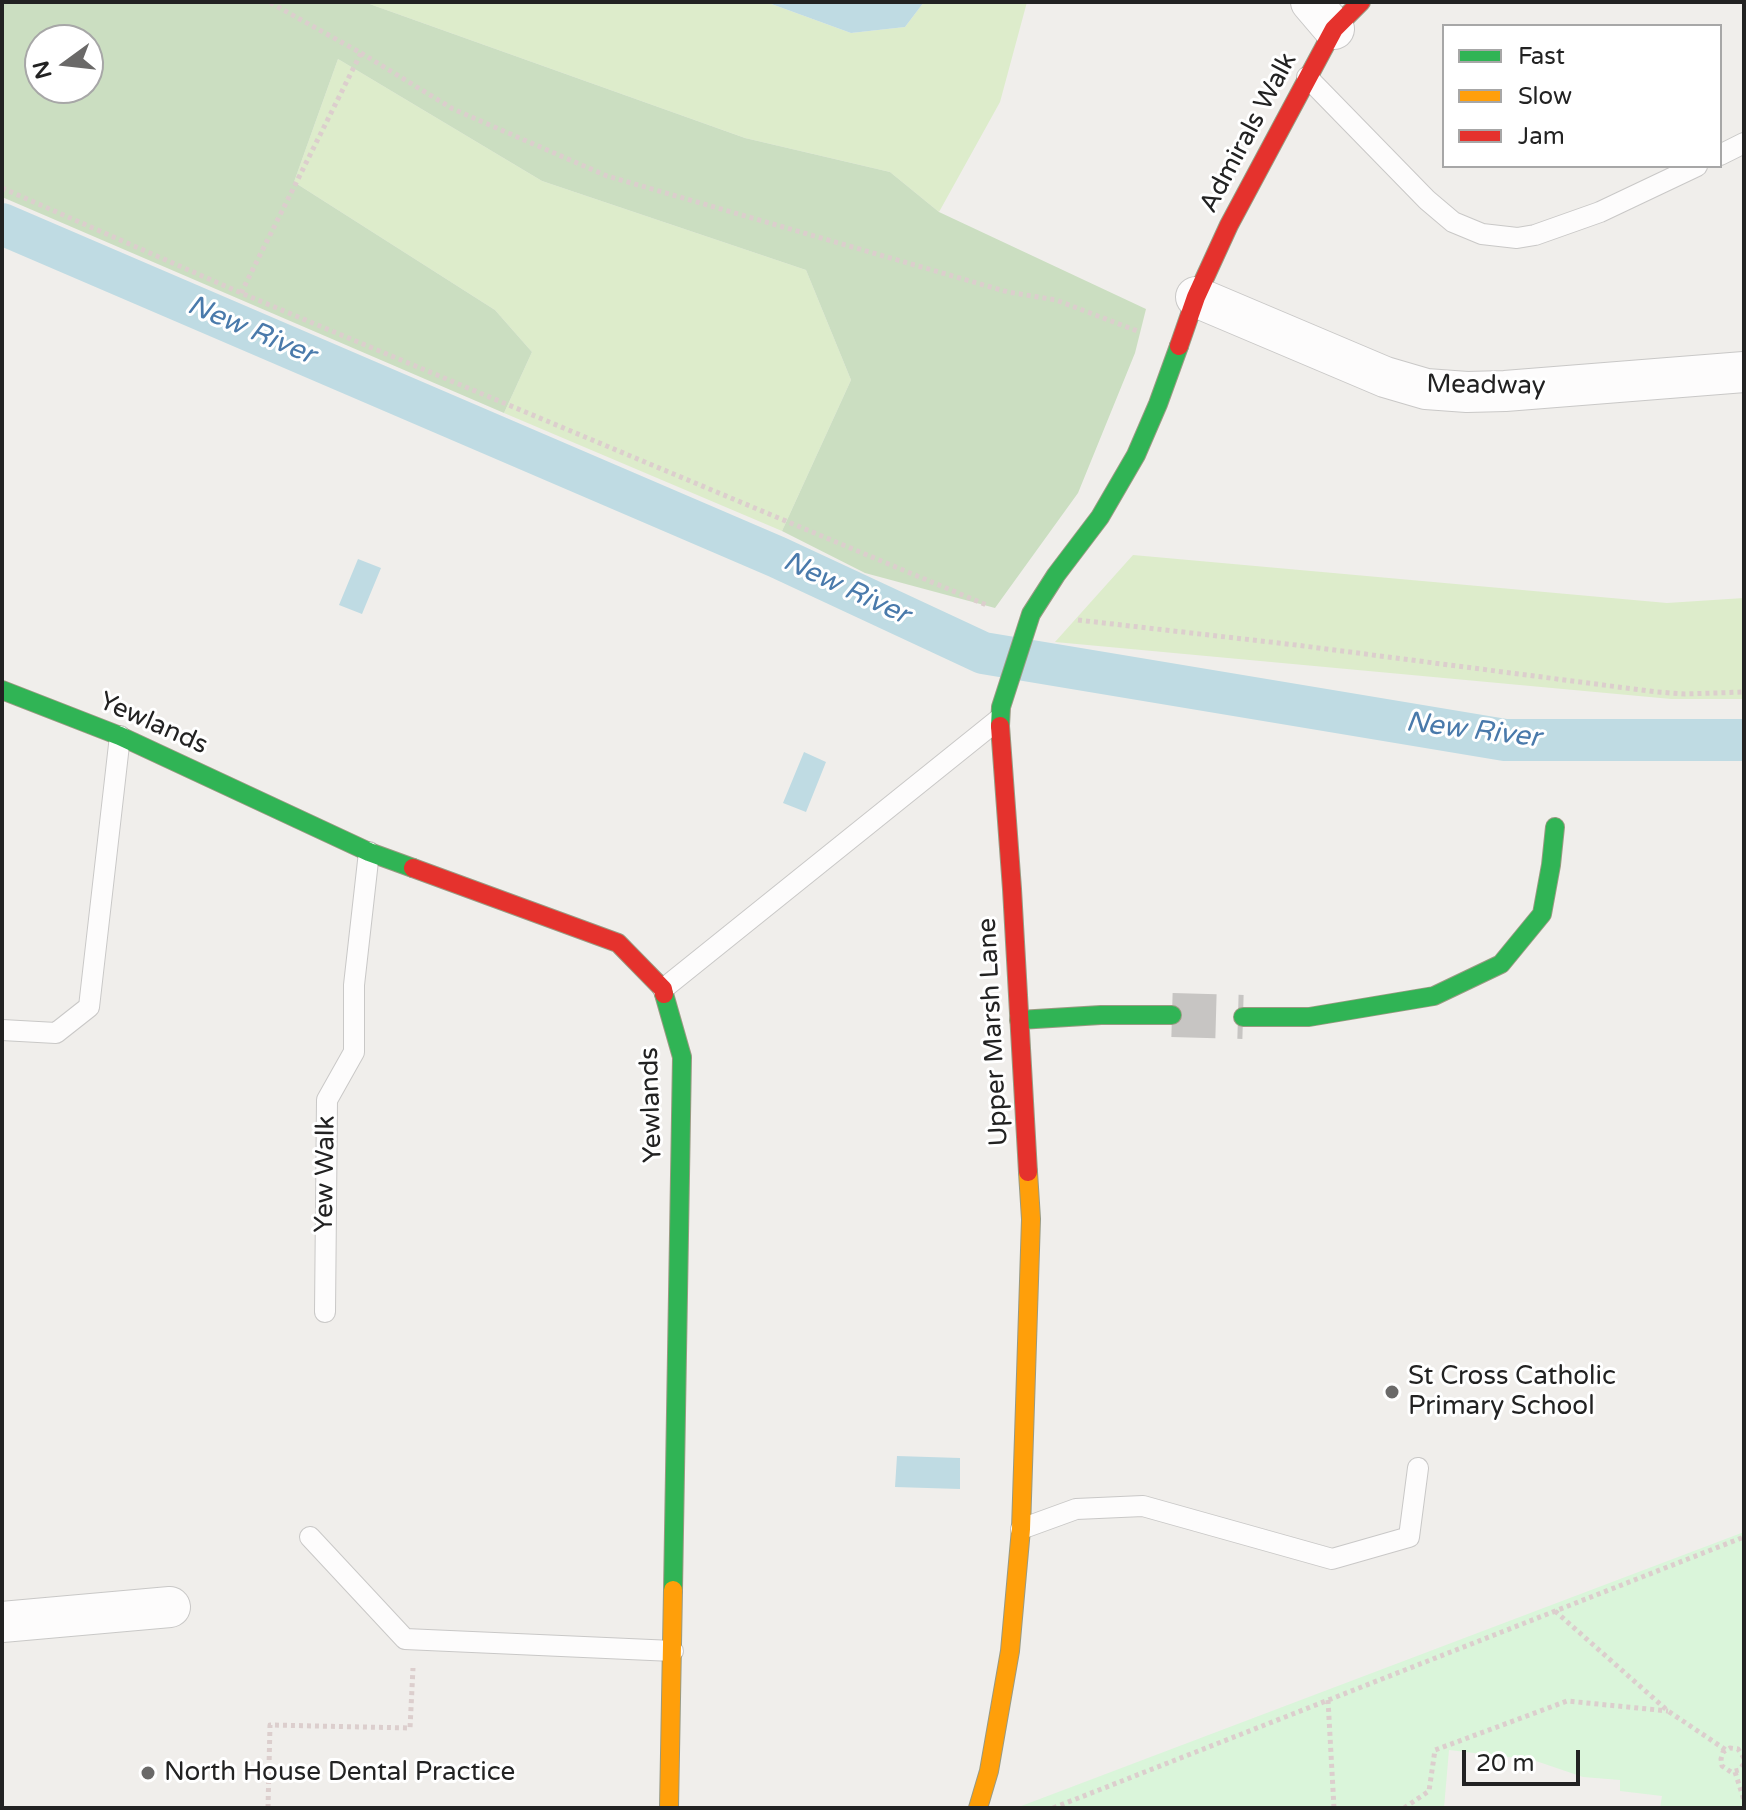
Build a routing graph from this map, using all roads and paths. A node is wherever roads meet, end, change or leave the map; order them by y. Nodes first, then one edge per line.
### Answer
1 (269, 2) edge
2 (1335, 11) edge
3 (361, 53) junction
4 (1307, 77) junction
5 (1744, 143) edge
6 (1722, 154) edge
7 (1693, 168) edge
8 (2, 188) edge
9 (241, 293) junction
10 (1196, 297) junction
11 (1178, 347) junction
12 (1744, 372) edge
13 (1031, 614) junction
14 (2, 690) edge
15 (1744, 692) edge
16 (1000, 713) junction
17 (120, 736) junction
18 (1555, 827) dead end
19 (369, 852) junction
20 (663, 989) junction
21 (1172, 1015) tunnel mouth
22 (1243, 1017) tunnel mouth
23 (1019, 1020) junction
24 (2, 1030) edge
25 (325, 1312) dead end
26 (1418, 1468) dead end
27 (1021, 1529) junction
28 (310, 1537) dead end
29 (1744, 1537) edge
30 (170, 1607) dead end
31 (1555, 1611) junction
32 (2, 1622) edge
33 (415, 1639) junction
34 (673, 1651) junction
35 (1328, 1700) junction
36 (1668, 1711) junction
37 (1726, 1750) junction
38 (1744, 1761) edge
39 (1735, 1772) junction
40 (1744, 1800) edge
41 (268, 1808) edge
42 (669, 1808) edge
43 (978, 1808) edge
44 (1053, 1808) edge
45 (1334, 1808) edge
46 (1404, 1808) edge

1 - 3 path
2 - 4 street, Admirals Walk
3 - 9 path
3 - 11 path
4 - 7 lane
4 - 10 street, Admirals Walk
5 - 6 lane
8 - 9 path
9 - 13 path
10 - 11 street, Upper Marsh Lane
10 - 12 street, Meadway
11 - 13 street, Upper Marsh Lane
13 - 15 path
13 - 16 street, Upper Marsh Lane
14 - 17 street, Yewlands
16 - 20 lane
16 - 23 street, Upper Marsh Lane
17 - 19 street, Yewlands
17 - 24 lane
18 - 22 street
19 - 20 street, Yewlands
19 - 25 lane, Yew Walk
20 - 34 street, Yewlands
21 - 23 street
23 - 27 street, Upper Marsh Lane
26 - 27 lane
27 - 43 street, Upper Marsh Lane
28 - 33 lane
29 - 31 path
30 - 32 street
31 - 35 path
31 - 36 path
33 - 34 lane
33 - 41 path
34 - 42 street, Yewlands
35 - 44 path
35 - 45 path
36 - 37 path
36 - 46 path
37 - 38 path
37 - 39 path
38 - 39 path
39 - 40 path

